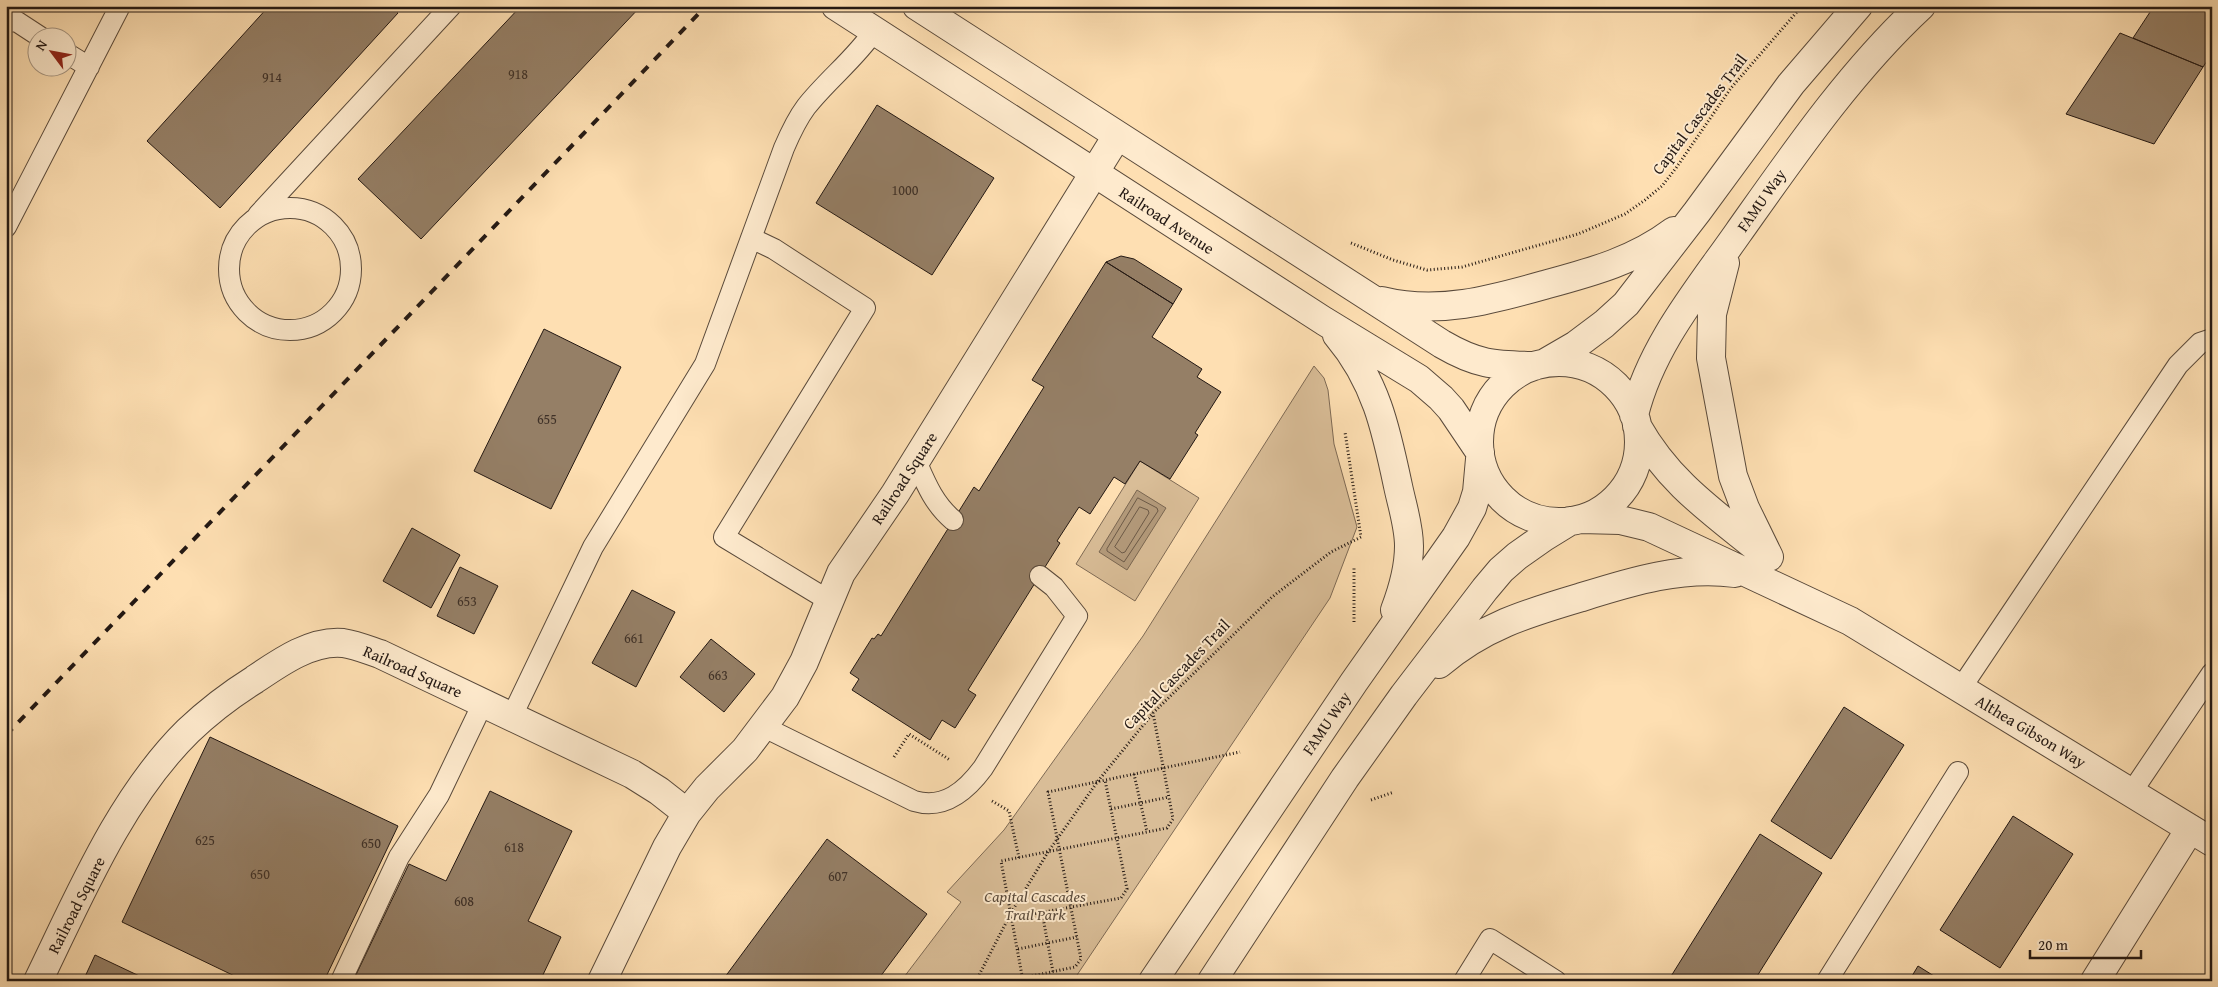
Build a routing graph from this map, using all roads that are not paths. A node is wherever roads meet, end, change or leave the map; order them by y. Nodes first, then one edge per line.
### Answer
1 (120, 6) edge
2 (451, 6) edge
3 (836, 6) edge
4 (917, 6) edge
5 (1858, 6) edge
6 (1921, 6) edge
7 (6, 22) edge
8 (28, 29) edge
9 (874, 31) junction
10 (78, 60) edge
11 (89, 67) junction
12 (1117, 136) junction
13 (1094, 173) junction
14 (1697, 212) junction
15 (255, 218) junction
16 (6, 227) edge
17 (1739, 232) junction
18 (751, 238) junction
19 (1365, 295) junction
20 (1324, 321) junction
21 (2212, 339) edge
22 (1539, 364) junction
23 (1635, 420) junction
24 (1480, 456) junction
25 (916, 461) junction
26 (954, 520) dead end
27 (1576, 520) junction
28 (1762, 567) junction
29 (1040, 576) dead end
30 (828, 600) junction
31 (1381, 644) junction
32 (2212, 673) edge
33 (1961, 688) junction
34 (1404, 695) junction
35 (483, 703) junction
36 (512, 716) junction
37 (764, 727) junction
38 (1958, 772) dead end
39 (2131, 792) junction
40 (687, 813) junction
41 (2201, 835) edge
42 (38, 981) edge
43 (342, 981) edge
44 (602, 981) edge
45 (1152, 981) edge
46 (1212, 981) edge
47 (1464, 981) edge
48 (1556, 981) edge
49 (1827, 981) edge
50 (2095, 981) edge

1 - 11 lane
2 - 15 lane
3 - 9 street, Railroad Avenue
4 - 12 street
5 - 14 street, FAMU Way
6 - 17 street, FAMU Way
7 - 8 lane
9 - 13 street, Railroad Avenue
9 - 18 lane
10 - 11 lane
11 - 16 lane
12 - 13 street, Railroad Square
12 - 19 street
13 - 20 street, Railroad Avenue
13 - 25 street, Railroad Square
14 - 19 street
14 - 22 street, FAMU Way
15 - 15 lane
17 - 23 street, FAMU Way
17 - 28 street
18 - 30 lane
18 - 36 lane
19 - 22 street
20 - 24 street, Railroad Avenue
20 - 31 street
21 - 33 lane
22 - 23 street, FAMU Way
22 - 24 street, FAMU Way
23 - 27 street, FAMU Way
23 - 28 street, Althea Gibson Way
24 - 27 street, FAMU Way
24 - 31 street, FAMU Way
25 - 26 lane
25 - 30 street, Railroad Square
27 - 28 street, Althea Gibson Way
27 - 34 street, FAMU Way
28 - 33 street, Althea Gibson Way
28 - 34 street
29 - 37 lane
30 - 37 street, Railroad Square
31 - 45 street, FAMU Way
32 - 39 lane
33 - 39 street, Althea Gibson Way
34 - 46 street, FAMU Way
35 - 36 street, Railroad Square
35 - 42 street, Railroad Square
35 - 43 lane
36 - 40 street, Railroad Square
37 - 40 street, Railroad Square
38 - 49 lane
39 - 41 street, Althea Gibson Way
40 - 44 street, Railroad Square
41 - 50 street
47 - 48 lane

